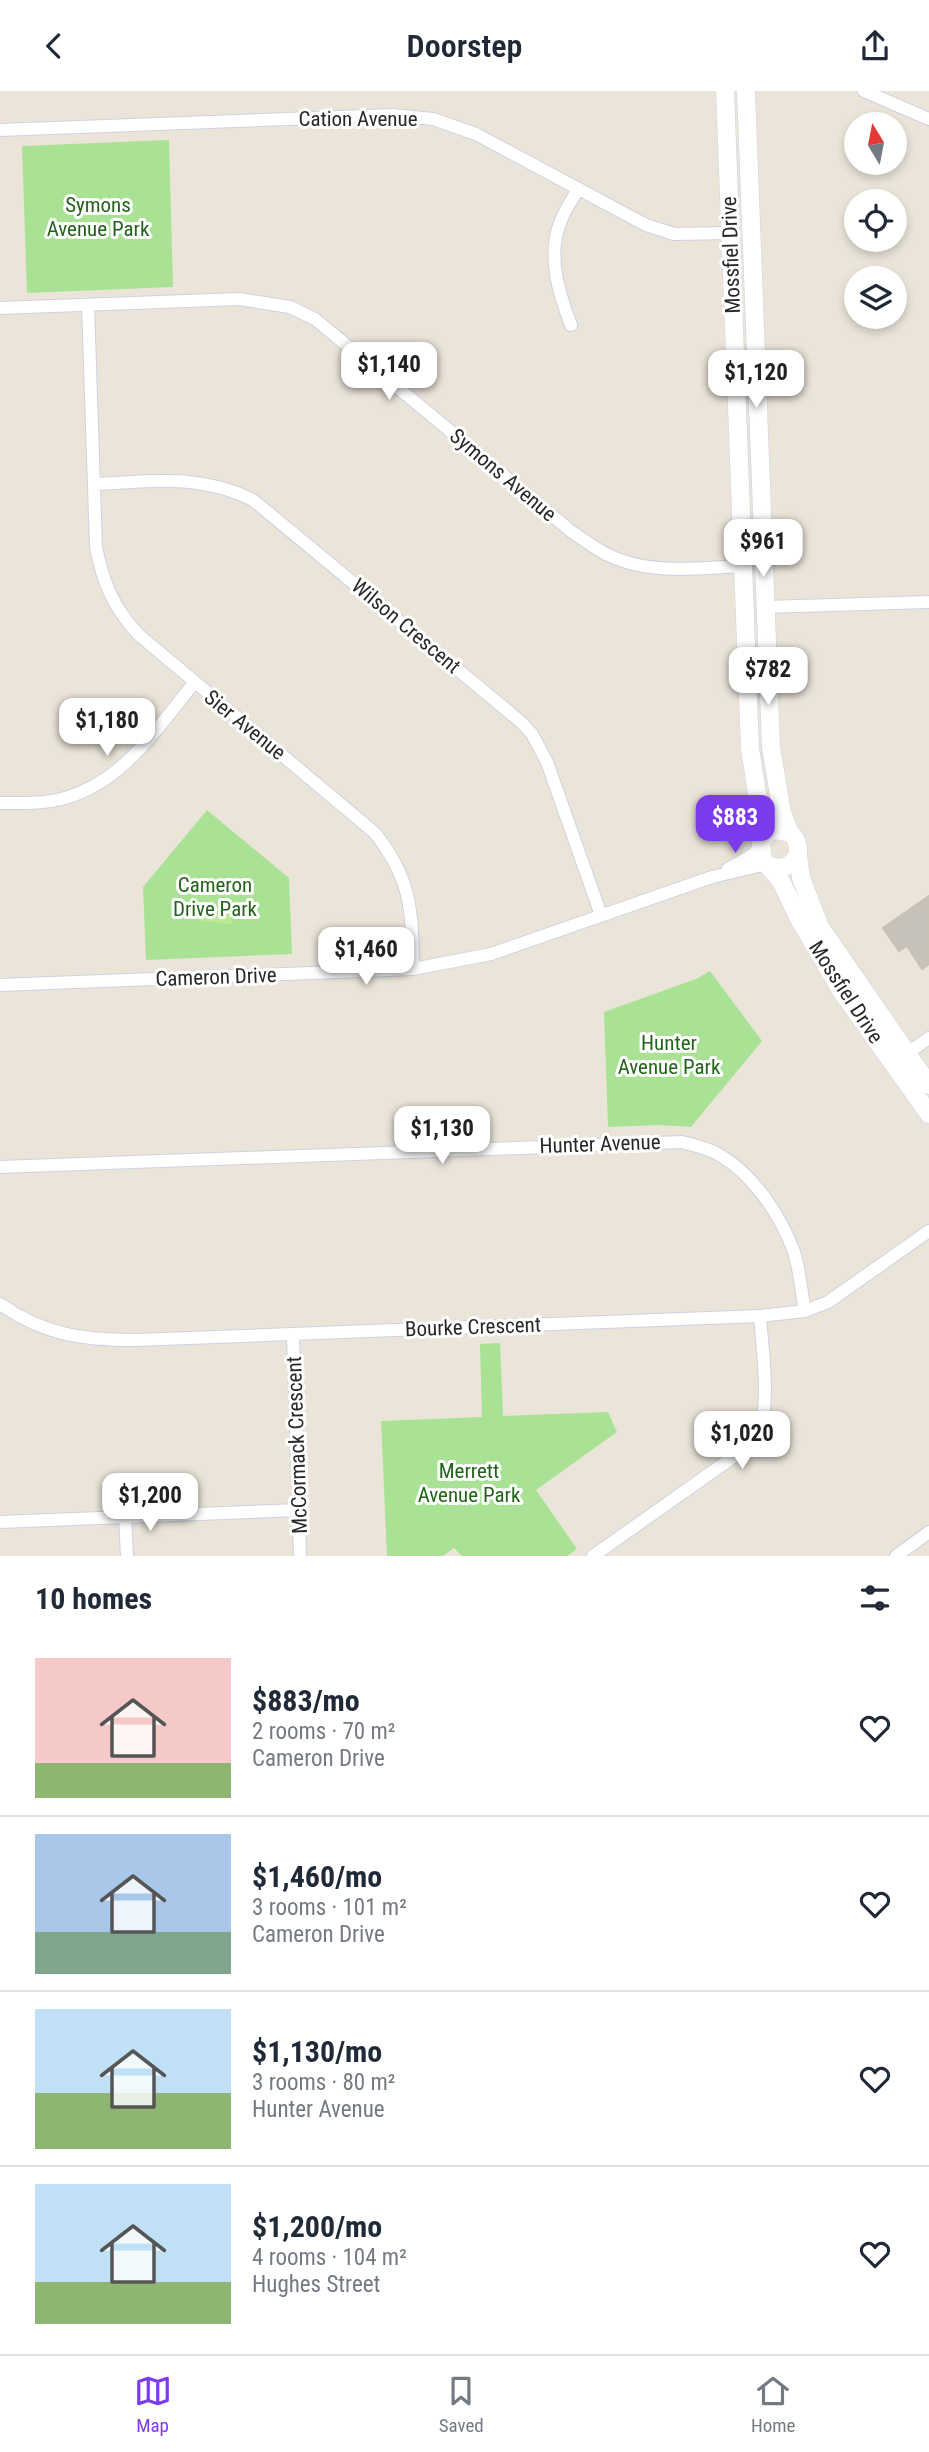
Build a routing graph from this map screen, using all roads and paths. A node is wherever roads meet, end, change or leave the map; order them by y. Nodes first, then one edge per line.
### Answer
1 (725, 91) edge
2 (746, 91) edge
3 (864, 91) edge
4 (929, 119) edge
5 (0, 130) edge
6 (578, 189) junction
7 (751, 232) junction
8 (730, 233) junction
9 (88, 305) junction
10 (0, 309) edge
11 (571, 325) dead end
12 (95, 484) junction
13 (743, 566) junction
14 (764, 566) junction
15 (929, 601) edge
16 (746, 607) junction
17 (766, 607) junction
18 (194, 683) junction
19 (0, 803) edge
20 (790, 833) junction
21 (762, 840) junction
22 (798, 855) junction
23 (768, 865) junction
24 (712, 877) junction
25 (601, 915) junction
26 (413, 969) junction
27 (0, 985) edge
28 (929, 1038) edge
29 (901, 1058) junction
30 (929, 1085) edge
31 (929, 1114) edge
32 (0, 1167) edge
33 (929, 1231) edge
34 (0, 1304) edge
35 (805, 1311) junction
36 (760, 1317) junction
37 (293, 1335) junction
38 (299, 1510) junction
39 (125, 1517) junction
40 (0, 1522) edge
41 (929, 1532) edge
42 (127, 1556) edge
43 (300, 1556) edge
44 (593, 1556) edge
45 (896, 1556) edge

1 - 8 street, Mossfiel Drive
2 - 7 street, Mossfiel Drive
3 - 4 street
5 - 6 street, Cation Avenue
6 - 8 street, Cation Avenue
6 - 11 street
7 - 8 street
7 - 14 street, Mossfiel Drive
8 - 13 street, Mossfiel Drive
9 - 10 street, Symons Avenue
9 - 12 street, Sier Avenue
9 - 13 street, Symons Avenue
12 - 18 street, Sier Avenue
12 - 25 street, Wilson Crescent
13 - 14 street
13 - 16 street, Mossfiel Drive
14 - 17 street, Mossfiel Drive
15 - 17 street
16 - 17 street
16 - 21 street, Mossfiel Drive
17 - 20 street, Mossfiel Drive
18 - 19 street
18 - 26 street, Sier Avenue
20 - 21 street
20 - 22 street
21 - 23 street
21 - 24 street, Cameron Drive
22 - 23 street
22 - 29 street, Mossfiel Drive
23 - 24 street, Cameron Drive
23 - 29 street, Mossfiel Drive
24 - 25 street, Cameron Drive
25 - 26 street, Cameron Drive
26 - 27 street, Cameron Drive
28 - 29 street
29 - 30 street, Mossfiel Drive
29 - 31 street, Mossfiel Drive
32 - 35 street, Hunter Avenue
33 - 35 street, Bourke Crescent
34 - 37 street, Bourke Crescent
35 - 36 street, Bourke Crescent
36 - 37 street, Bourke Crescent
36 - 44 street
37 - 38 street, McCormack Crescent
38 - 39 street
38 - 43 street, McCormack Crescent
39 - 40 street
39 - 42 street
41 - 45 street

